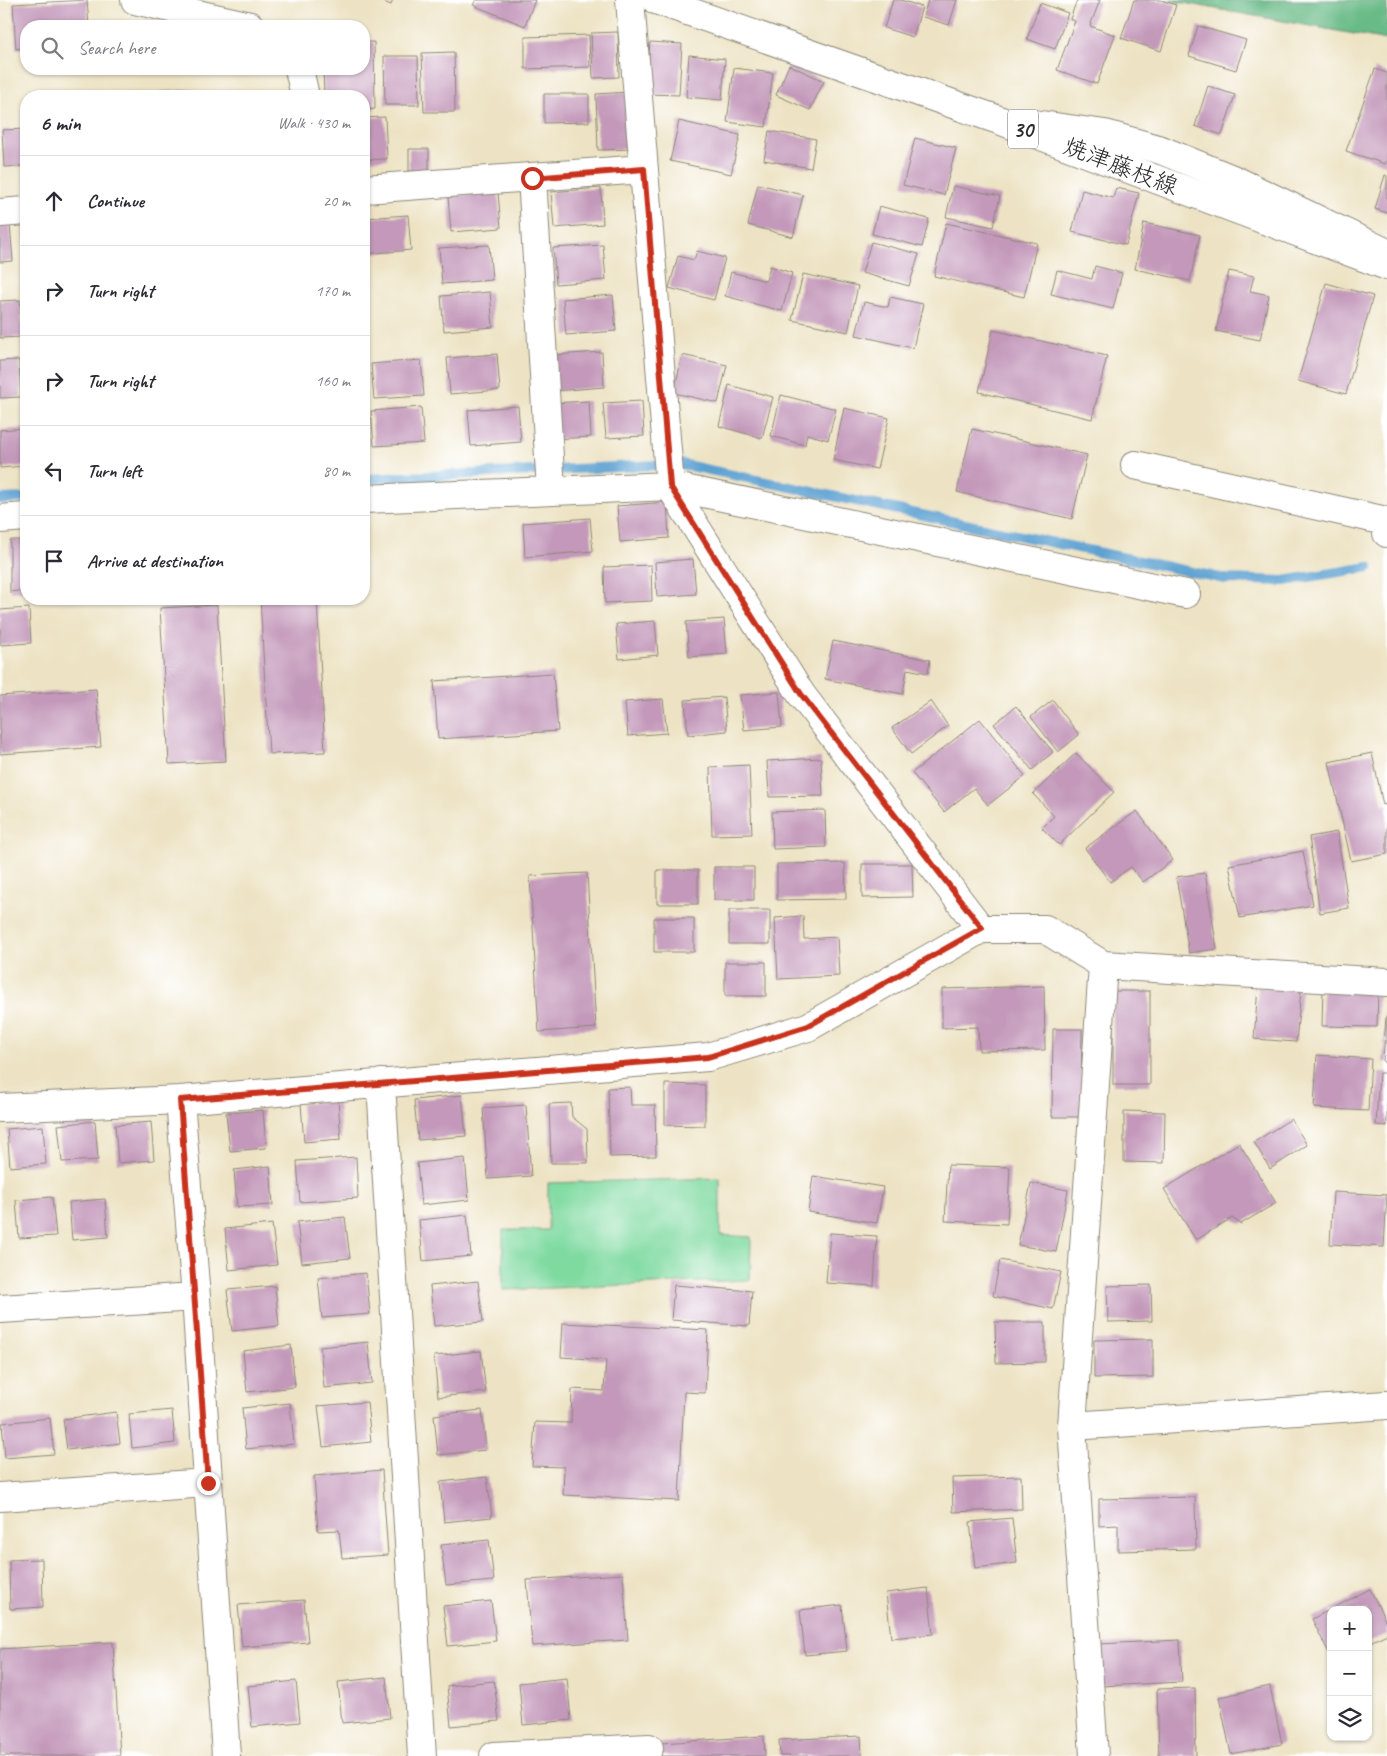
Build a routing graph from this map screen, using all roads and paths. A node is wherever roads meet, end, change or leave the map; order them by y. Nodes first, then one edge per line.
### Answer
1 (135, 0) edge
2 (630, 0) edge
3 (656, 0) edge
4 (223, 20) edge
5 (300, 75) edge
6 (304, 90) edge
7 (996, 119) junction
8 (644, 169) junction
9 (532, 178) junction
10 (370, 189) edge
11 (20, 211) edge
12 (0, 213) edge
13 (1387, 253) edge
14 (1387, 266) edge
15 (1135, 465) dead end
16 (670, 486) junction
17 (550, 490) junction
18 (370, 499) edge
19 (20, 517) edge
20 (0, 519) edge
21 (1387, 533) edge
22 (1186, 594) dead end
23 (982, 928) junction
24 (1103, 965) junction
25 (1387, 982) edge
26 (381, 1084) junction
27 (180, 1100) junction
28 (0, 1108) edge
29 (196, 1297) junction
30 (0, 1309) edge
31 (1387, 1405) edge
32 (1072, 1426) junction
33 (208, 1483) junction
34 (0, 1497) edge
35 (649, 1748) dead end
36 (226, 1756) edge
37 (422, 1756) edge
38 (494, 1756) edge
39 (1094, 1756) edge

1 - 4 street
2 - 8 street
3 - 7 street, 焼津藤枝線 / 30
5 - 6 street
7 - 13 street
7 - 14 street, 焼津藤枝線 / 30
8 - 9 street
8 - 16 street
9 - 10 street
9 - 17 street
11 - 12 street
15 - 21 street
16 - 17 street
16 - 22 street
16 - 23 street
17 - 18 street
19 - 20 street
23 - 24 street
23 - 26 street
24 - 25 street
24 - 32 street
26 - 27 street
26 - 37 street
27 - 28 street
27 - 29 street
29 - 30 street
29 - 33 street
31 - 32 street
32 - 39 street
33 - 34 street
33 - 36 street
35 - 38 street

